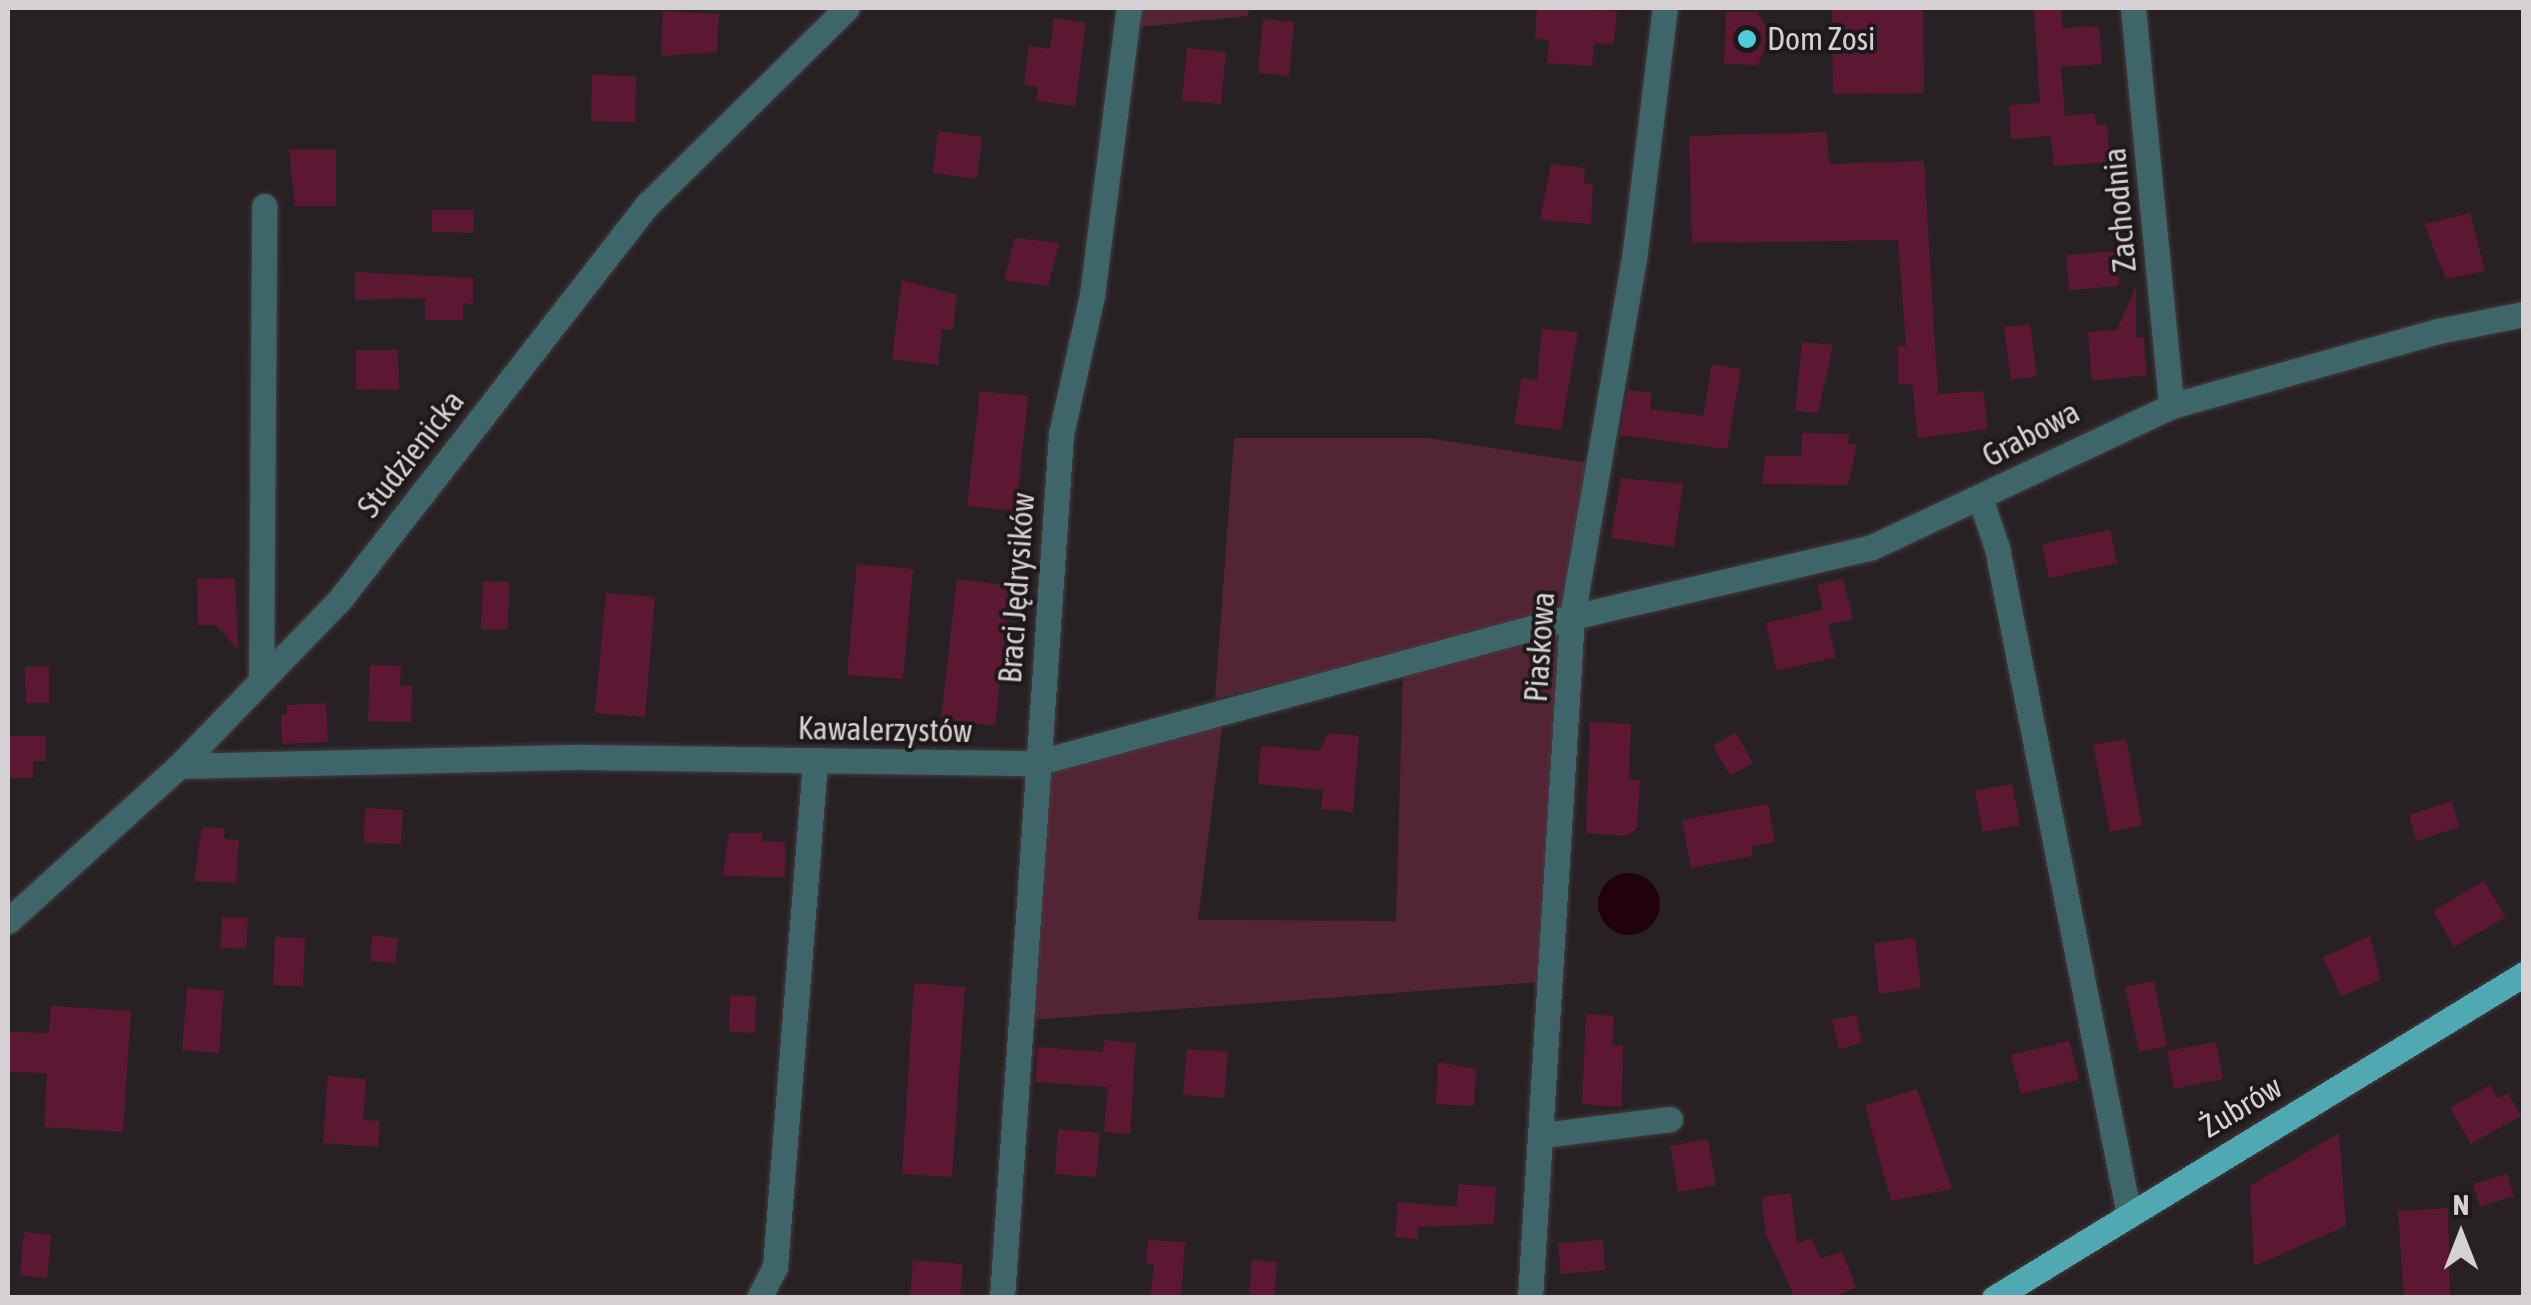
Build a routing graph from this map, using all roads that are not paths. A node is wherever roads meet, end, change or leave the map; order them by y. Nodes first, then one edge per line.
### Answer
1 (846, 8) edge
2 (1129, 8) edge
3 (1665, 8) edge
4 (2133, 8) edge
5 (264, 206) dead end
6 (2524, 314) edge
7 (2171, 406) junction
8 (1980, 498) junction
9 (1572, 617) junction
10 (261, 681) junction
11 (815, 762) junction
12 (1036, 763) junction
13 (179, 766) junction
14 (8, 921) edge
15 (2524, 974) edge
16 (1670, 1120) dead end
17 (1542, 1134) junction
18 (2129, 1214) junction
19 (759, 1298) edge
20 (1002, 1298) edge
21 (1530, 1298) edge
22 (1994, 1298) edge

1 - 10 street, Studzienicka
2 - 12 street, Braci Jędrysików
3 - 9 street, Piaskowa
4 - 7 street, Zachodnia
5 - 10 street
6 - 7 street, Grabowa
7 - 8 street, Grabowa
8 - 9 street, Grabowa
8 - 18 street
9 - 12 street, Kawalerzystów
9 - 17 street, Piaskowa
10 - 13 street, Studzienicka
11 - 12 street, Kawalerzystów
11 - 13 street, Kawalerzystów
11 - 19 street
12 - 20 street, Braci Jędrysików
13 - 14 street, Studzienicka
15 - 18 main road, Żubrów
16 - 17 street
17 - 21 street, Piaskowa
18 - 22 main road, Żubrów

